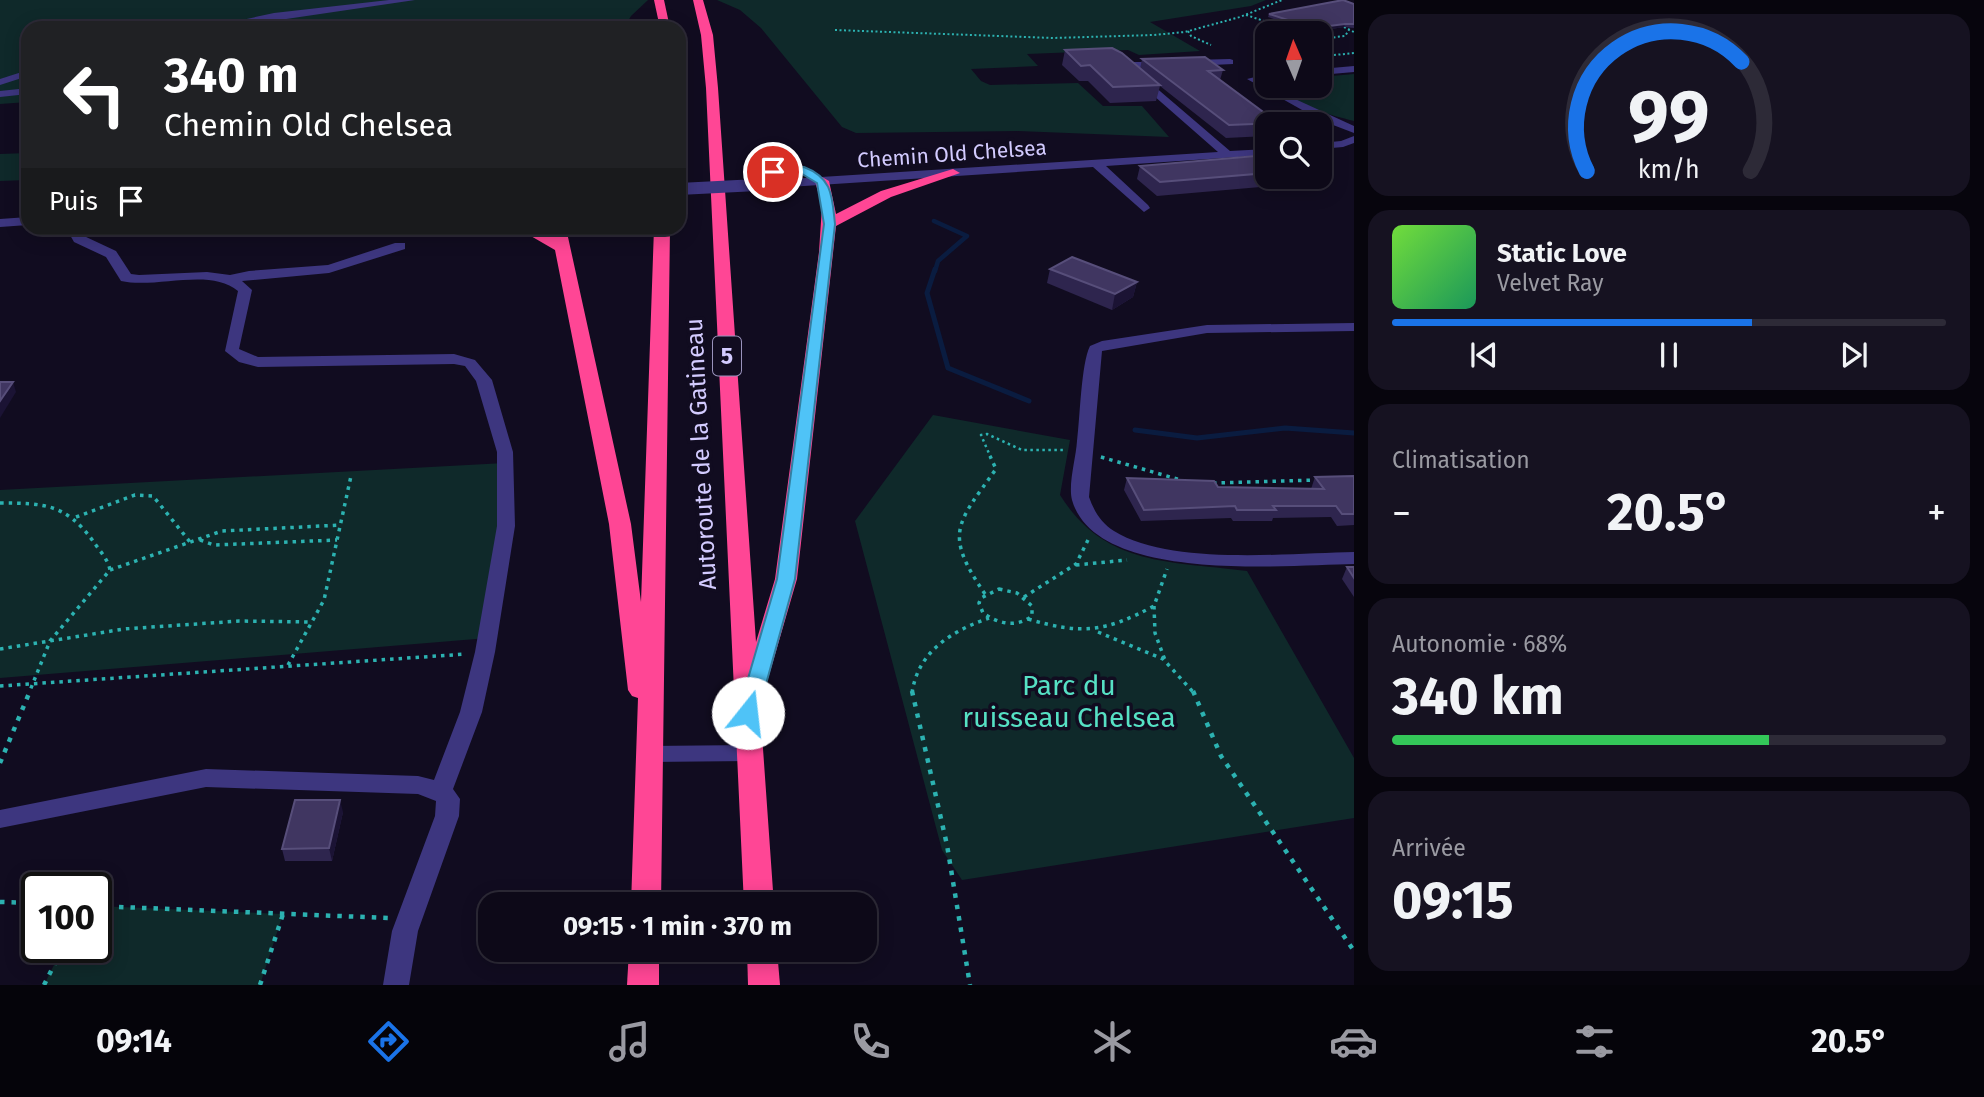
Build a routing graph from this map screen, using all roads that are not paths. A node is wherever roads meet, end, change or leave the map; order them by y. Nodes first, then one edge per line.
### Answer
1 (411, 0) edge
2 (659, 0) edge
3 (698, 0) edge
4 (247, 21) edge
5 (664, 21) edge
6 (1214, 48) road end
7 (1230, 62) junction
8 (1354, 69) edge
9 (1332, 71) edge
10 (21, 75) edge
11 (1252, 79) junction
12 (1255, 79) edge
13 (0, 82) edge
14 (21, 92) edge
15 (0, 94) edge
16 (21, 104) edge
17 (0, 105) edge
18 (1353, 141) edge
19 (1332, 145) edge
20 (1255, 153) edge
21 (1227, 154) junction
22 (1097, 164) junction
23 (804, 171) junction
24 (953, 173) junction
25 (686, 177) edge
26 (756, 179) junction
27 (822, 181) junction
28 (686, 188) edge
29 (1144, 208) dead end
30 (21, 222) edge
31 (0, 223) edge
32 (829, 224) junction
33 (84, 235) edge
34 (538, 235) edge
35 (559, 235) edge
36 (662, 235) edge
37 (400, 246) dead end
38 (560, 247) junction
39 (231, 279) junction
40 (1354, 327) edge
41 (1354, 558) edge
42 (748, 713) junction
43 (750, 753) junction
44 (649, 754) junction
45 (441, 791) junction
46 (0, 819) edge
47 (646, 892) edge
48 (758, 892) edge
49 (644, 962) edge
50 (763, 962) edge
51 (396, 985) edge
52 (643, 985) edge
53 (764, 985) edge

1 - 4 street
2 - 5 highway
3 - 42 highway, Autoroute de la Gatineau / 5
6 - 7 street
7 - 11 street
7 - 21 street
8 - 9 street
10 - 13 street
11 - 12 street
11 - 18 street
14 - 15 street
16 - 17 street
18 - 19 street
20 - 21 street, Chemin Old Chelsea
21 - 22 street, Chemin Old Chelsea
21 - 23 street, Chemin Old Chelsea
22 - 24 street, Chemin Old Chelsea
22 - 29 street
23 - 26 street, Chemin Old Chelsea
23 - 27 street
24 - 27 street, Chemin Old Chelsea
24 - 32 highway
25 - 26 street, Chemin Old Chelsea
26 - 27 street, Chemin Old Chelsea
26 - 28 street, Chemin Old Chelsea, bridge
27 - 32 highway
30 - 31 street
32 - 42 highway
33 - 39 street
34 - 38 highway
35 - 38 highway
36 - 44 highway, Autoroute de la Gatineau
37 - 39 street
38 - 44 highway
39 - 45 street
40 - 41 street
42 - 43 highway, Autoroute de la Gatineau / 5
43 - 44 street
43 - 48 highway, Autoroute de la Gatineau / 5
44 - 47 highway, Autoroute de la Gatineau
45 - 46 street
45 - 51 street
49 - 52 highway
50 - 53 highway

